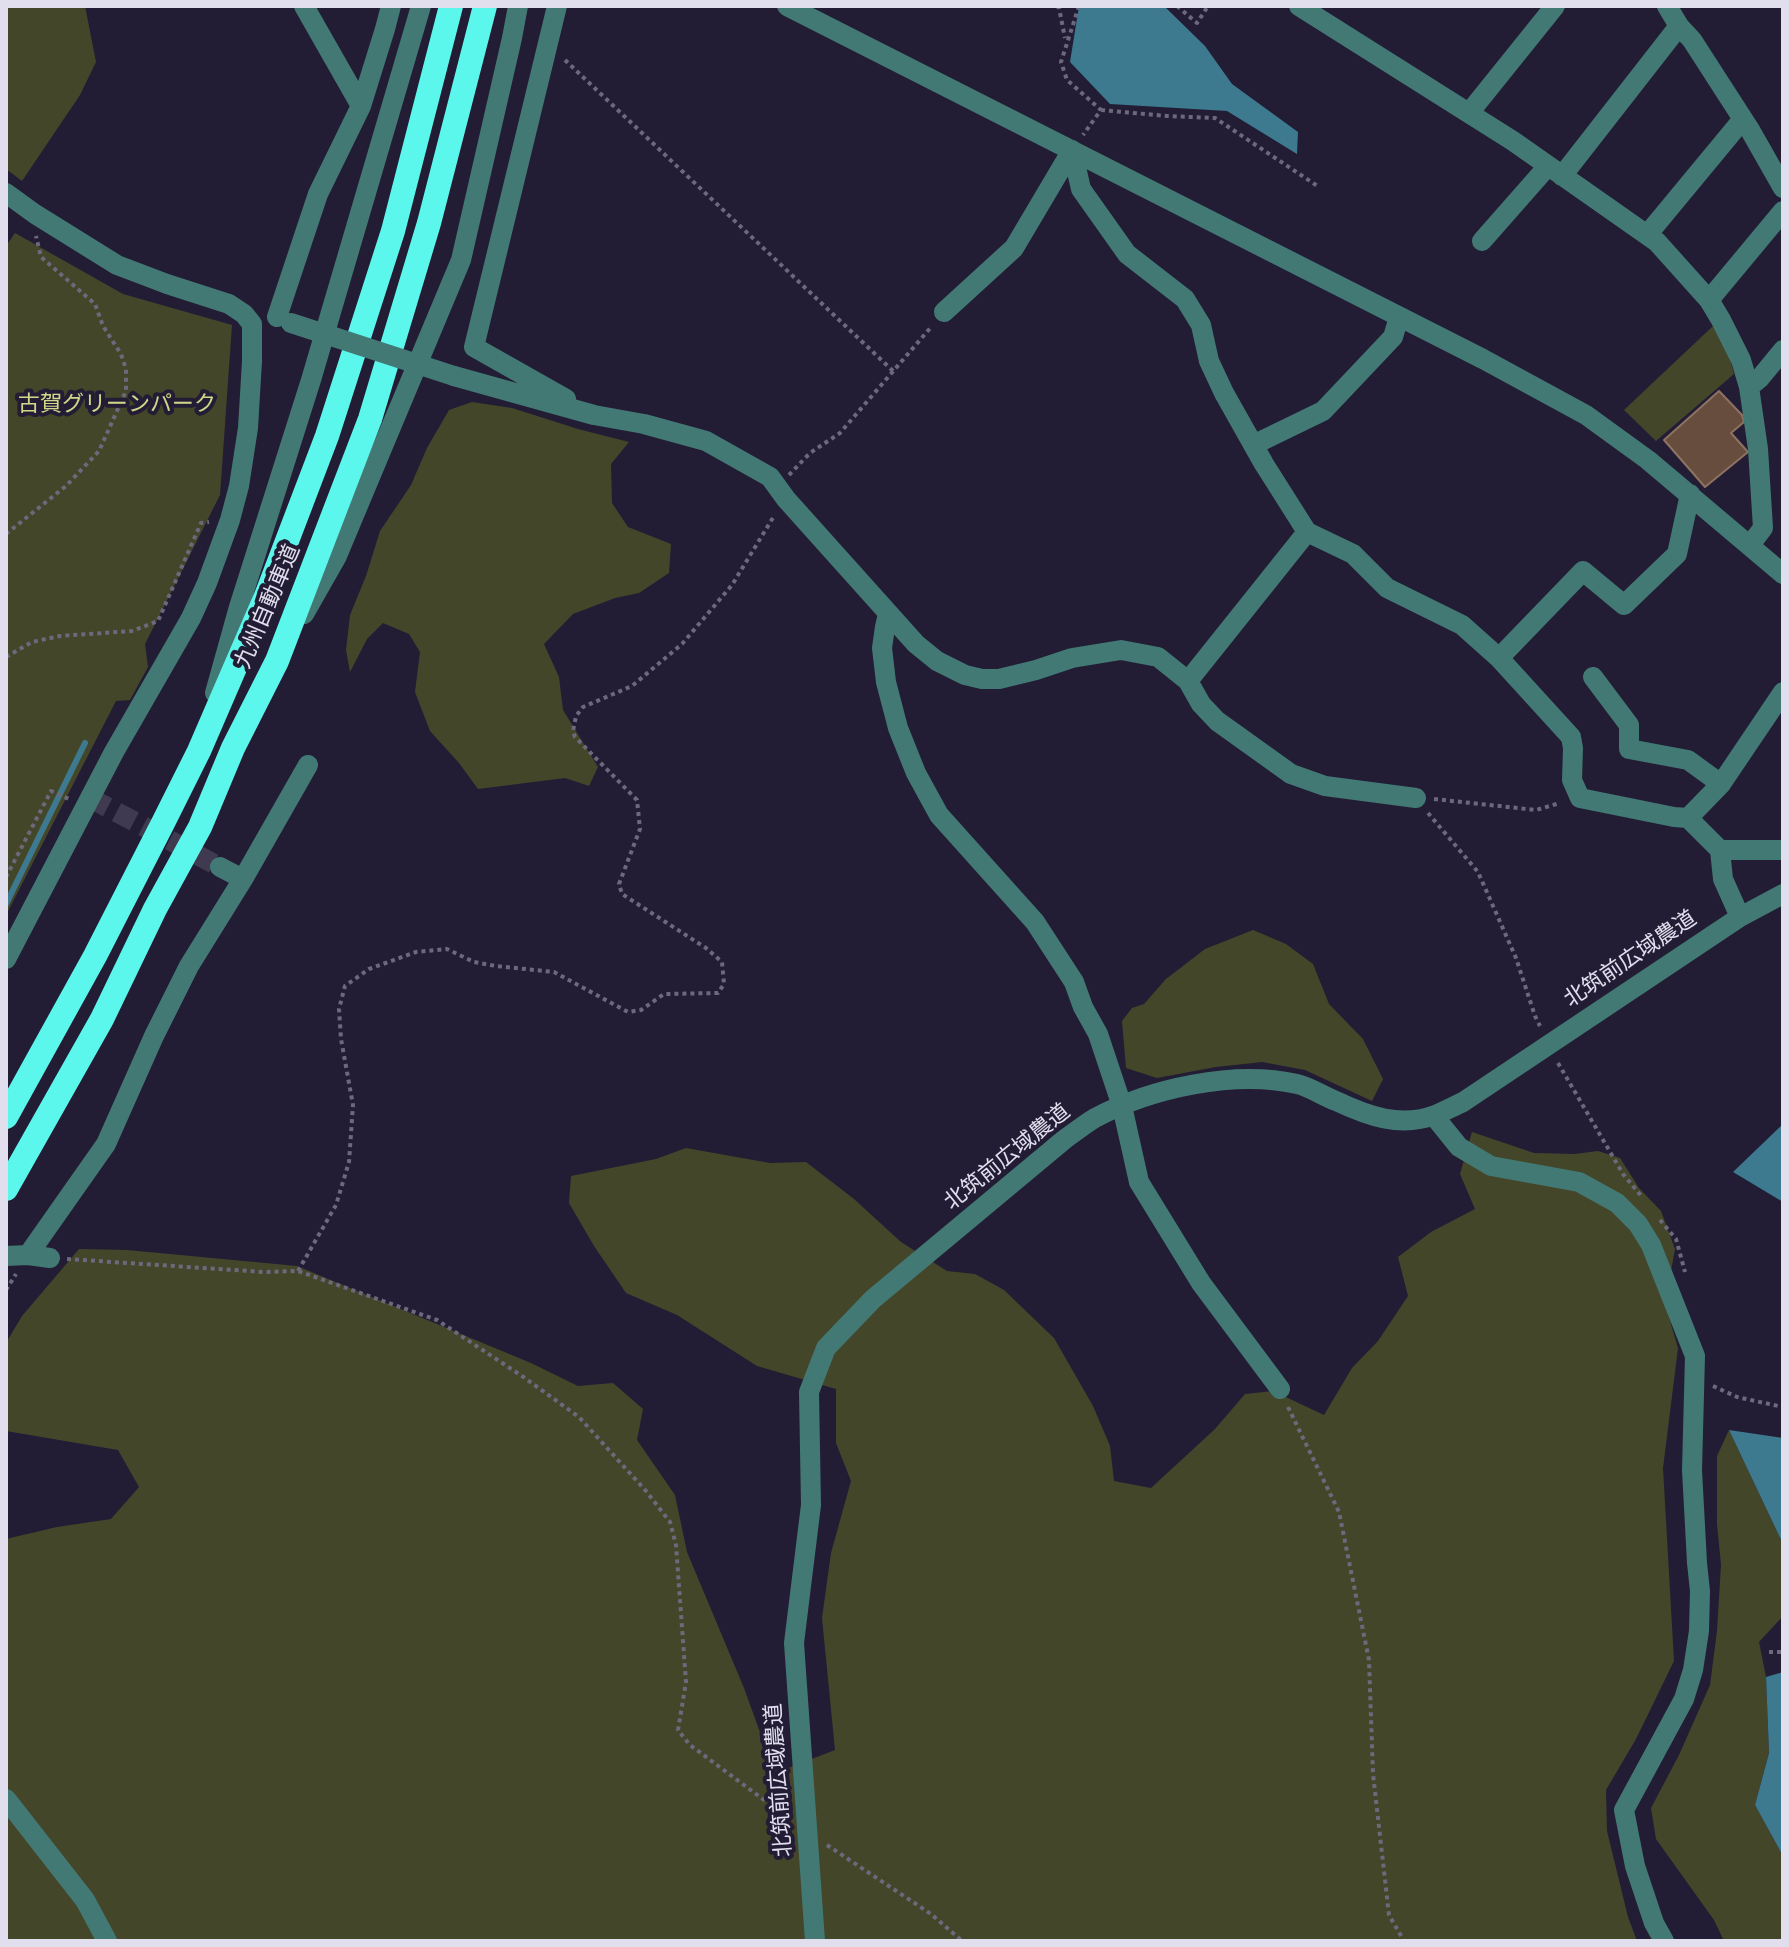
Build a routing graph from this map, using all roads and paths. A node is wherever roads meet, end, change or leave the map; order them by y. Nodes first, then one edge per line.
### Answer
1 (304, 6) edge
2 (391, 6) edge
3 (421, 6) edge
4 (451, 6) edge
5 (485, 6) edge
6 (518, 6) edge
7 (557, 6) edge
8 (787, 6) edge
9 (1057, 6) edge
10 (1079, 6) edge
11 (1177, 6) edge
12 (1208, 6) edge
13 (1299, 6) edge
14 (1555, 6) edge
15 (1667, 6) edge
16 (1679, 26) junction
17 (1066, 41) junction
18 (549, 45) junction
19 (361, 106) junction
20 (1101, 110) junction
21 (1469, 113) junction
22 (1743, 119) junction
23 (1072, 150) junction
24 (1555, 171) junction
25 (1319, 187) dead end
26 (1783, 188) edge
27 (6, 193) edge
28 (1783, 211) edge
29 (35, 214) junction
30 (1647, 235) junction
31 (1482, 241) dead end
32 (1709, 300) junction
33 (944, 312) joint
34 (1399, 317) junction
35 (284, 320) junction
36 (252, 324) junction
37 (1783, 350) edge
38 (893, 371) junction
39 (1749, 387) junction
40 (594, 415) junction
41 (1253, 445) junction
42 (782, 494) junction
43 (1690, 494) junction
44 (230, 520) junction
45 (1307, 532) junction
46 (6, 534) edge
47 (1750, 545) junction
48 (1783, 574) edge
49 (888, 614) junction
50 (6, 657) edge
51 (1499, 658) junction
52 (277, 661) junction
53 (1593, 677) dead end
54 (1188, 681) junction
55 (1783, 692) edge
56 (199, 751) junction
57 (308, 765) dead end
58 (1721, 784) junction
59 (51, 791) dead end
60 (1416, 798) junction
61 (1580, 798) junction
62 (1688, 818) junction
63 (1720, 850) junction
64 (1783, 850) edge
65 (220, 867) tunnel mouth
66 (6, 877) edge
67 (243, 879) junction
68 (1783, 894) edge
69 (1740, 917) junction
70 (6, 959) edge
71 (1549, 1043) junction
72 (1122, 1106) junction
73 (1434, 1116) junction
74 (6, 1117) edge
75 (6, 1189) edge
76 (28, 1255) junction
77 (6, 1256) edge
78 (50, 1258) joint
79 (298, 1271) junction
80 (1696, 1372) junction
81 (1280, 1389) joint
82 (1783, 1407) edge
83 (1769, 1652) dead end
84 (1783, 1652) edge
85 (6, 1799) edge
86 (807, 1832) junction
87 (107, 1941) edge
88 (815, 1941) edge
89 (962, 1941) edge
90 (1404, 1941) edge
91 (1664, 1941) edge

1 - 19 street
2 - 19 street
3 - 56 street
4 - 56 highway, 九州自動車道
5 - 52 highway, 九州自動車道
6 - 52 street
7 - 18 street
8 - 23 street
9 - 17 path
10 - 17 path
11 - 12 path
13 - 21 street
14 - 21 street
15 - 16 street
16 - 22 street
16 - 24 street
17 - 20 path
18 - 38 path
18 - 40 street
19 - 35 street
20 - 23 path
20 - 25 path
21 - 24 street
22 - 26 street
22 - 30 street
23 - 33 street
23 - 34 street
23 - 41 street
24 - 30 street
24 - 31 street
27 - 29 street
28 - 32 street
29 - 36 street
29 - 46 path
30 - 32 street
32 - 39 street
33 - 38 path
34 - 41 street
34 - 43 street
35 - 36 street
35 - 40 street, bridge
36 - 44 street
37 - 39 street
38 - 42 path
39 - 47 street
40 - 42 street
41 - 45 street
42 - 49 street
42 - 79 path
43 - 47 street
43 - 51 street
44 - 50 path
44 - 70 street
45 - 51 street
45 - 54 street
47 - 48 street
49 - 54 street
49 - 72 street
51 - 61 street
52 - 75 highway, 九州自動車道
53 - 58 street
54 - 60 street
55 - 58 street
56 - 74 highway, 九州自動車道
57 - 67 street
58 - 62 street
59 - 66 path
60 - 61 path
60 - 71 path
61 - 62 street
62 - 63 street
63 - 64 street
63 - 69 street
65 - 67 street
67 - 76 street
68 - 69 street, 北筑前広域農道
69 - 71 street, 北筑前広域農道
71 - 73 street, 北筑前広域農道
72 - 73 street, 北筑前広域農道
72 - 81 street
72 - 86 street, 北筑前広域農道
73 - 80 street
76 - 77 street
76 - 78 street
78 - 79 path
79 - 86 path
80 - 82 path
80 - 91 street
81 - 90 path
83 - 84 path
85 - 87 street
86 - 88 street, 北筑前広域農道
86 - 89 path

